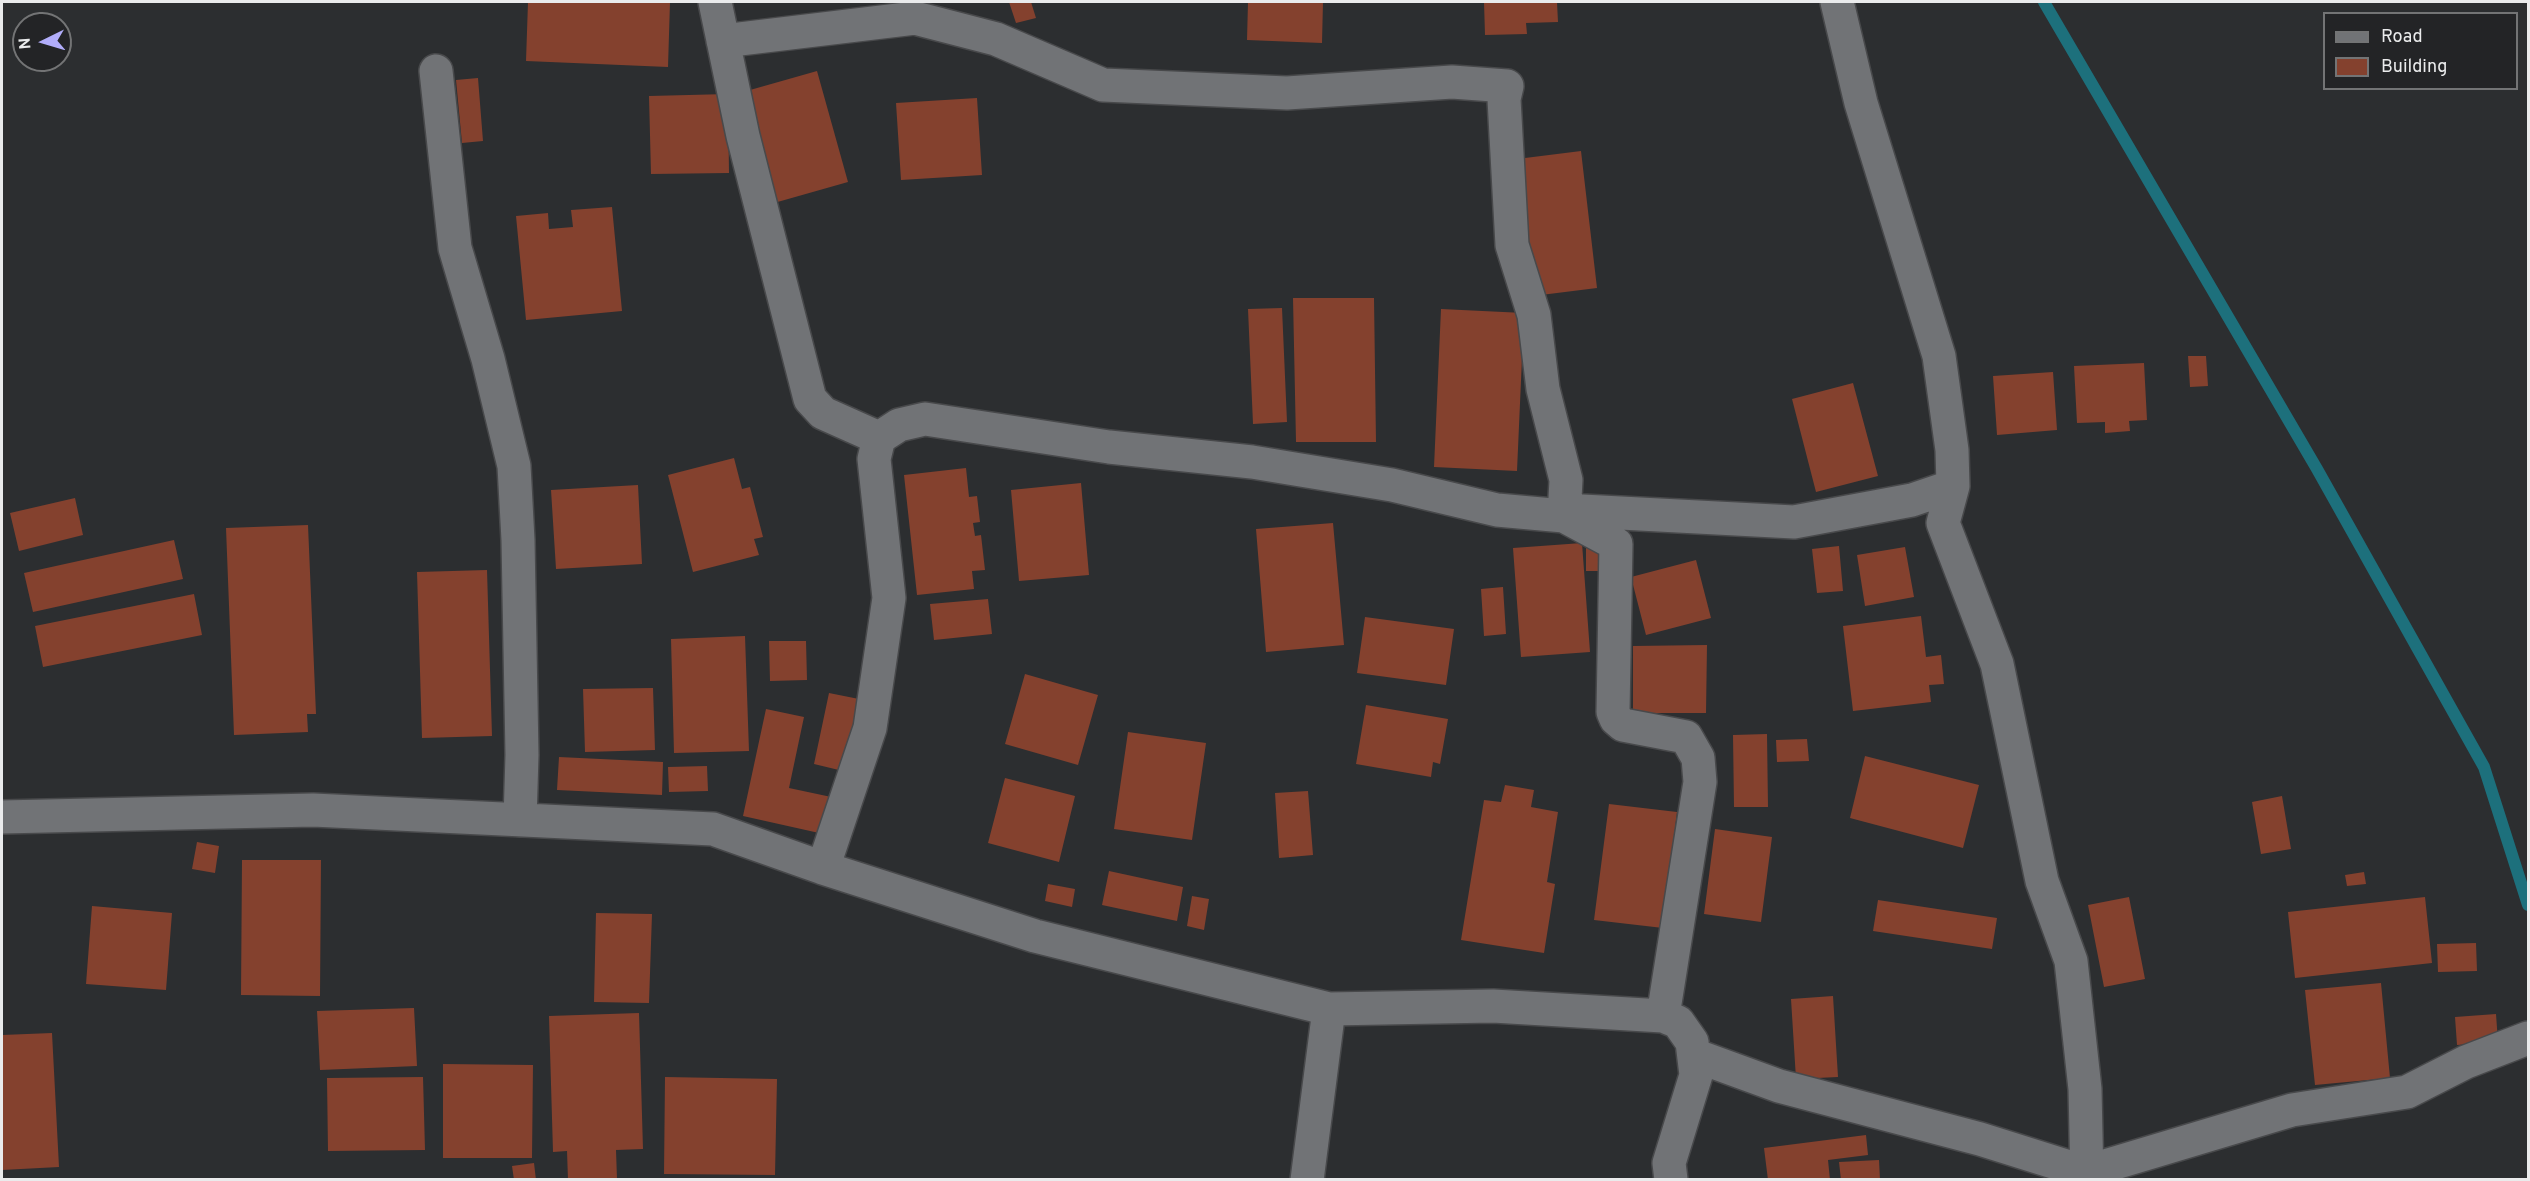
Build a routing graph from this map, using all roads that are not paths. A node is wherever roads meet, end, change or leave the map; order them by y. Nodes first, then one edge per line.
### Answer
1 (715, 2) edge
2 (1837, 2) edge
3 (723, 41) junction
4 (436, 71) dead end
5 (879, 438) junction
6 (1953, 486) junction
7 (1564, 516) junction
8 (2, 817) edge
9 (520, 820) junction
10 (823, 868) junction
11 (1329, 1009) junction
12 (1663, 1016) junction
13 (2529, 1038) edge
14 (1694, 1055) junction
15 (2086, 1176) edge
16 (1307, 1179) edge
17 (1671, 1179) edge

1 - 3 street
2 - 6 street
3 - 5 street
3 - 7 street
4 - 9 street
5 - 7 street
5 - 10 street
6 - 7 street
6 - 15 street
7 - 12 street
8 - 9 street
9 - 10 street
10 - 11 street
11 - 12 street
11 - 16 street
12 - 14 street
13 - 15 street
14 - 15 street
14 - 17 street

